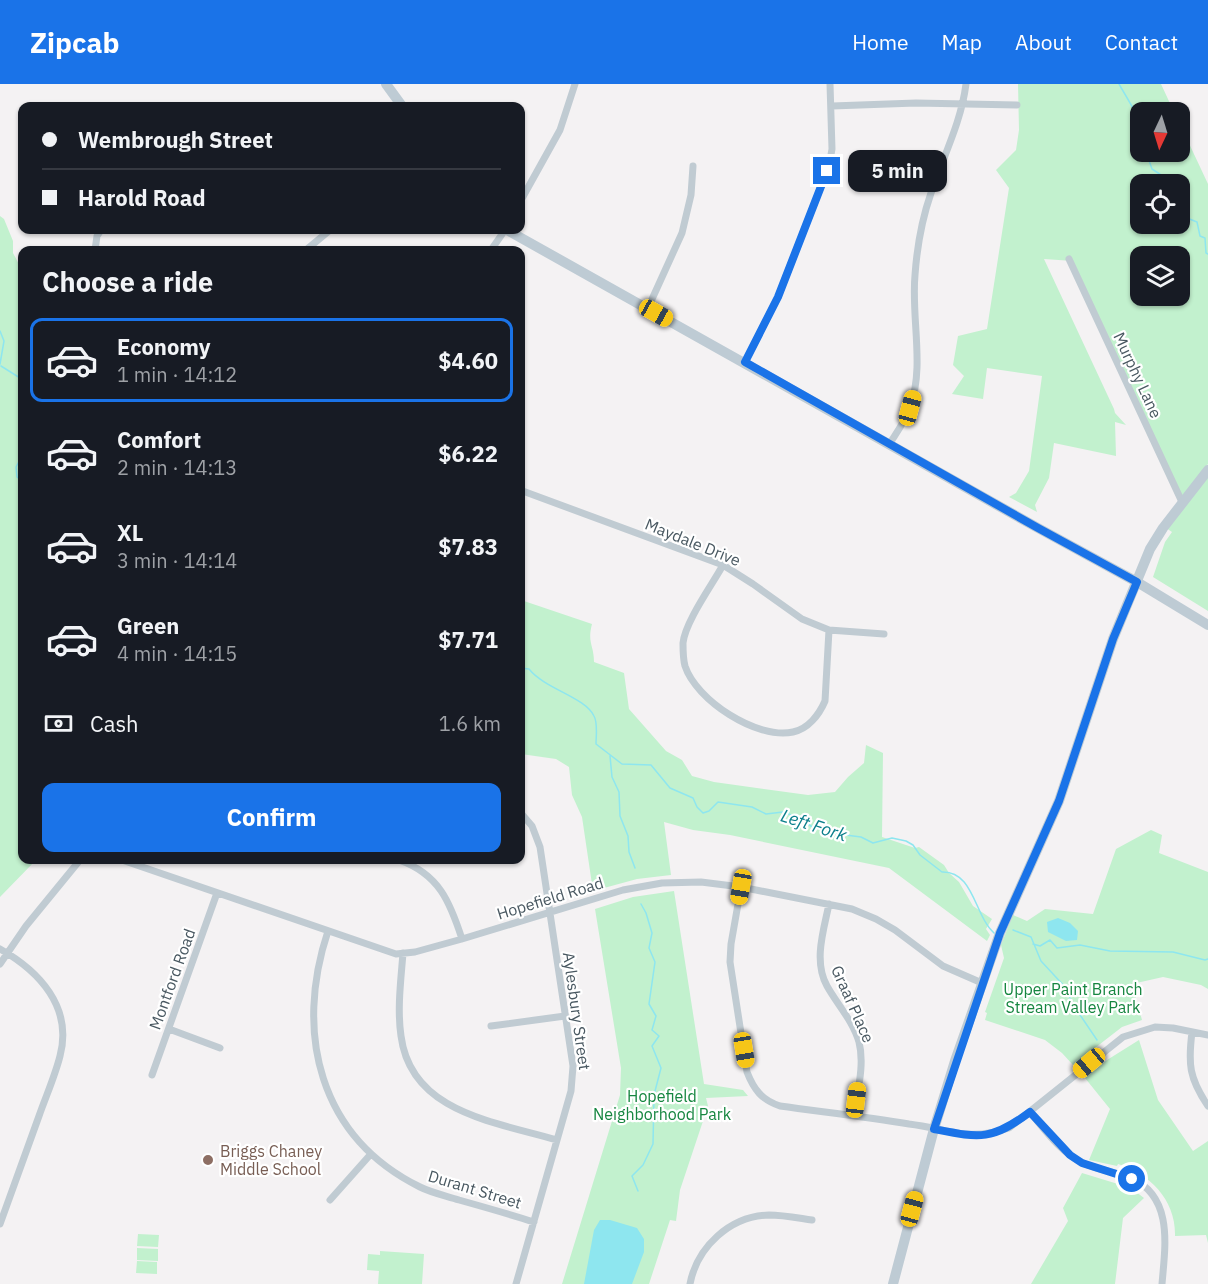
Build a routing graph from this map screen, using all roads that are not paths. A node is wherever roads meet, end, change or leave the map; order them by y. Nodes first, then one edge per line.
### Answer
1 (386, 84) edge
2 (575, 84) edge
3 (830, 84) edge
4 (966, 84) edge
5 (399, 102) edge
6 (962, 104) junction
7 (1017, 105) dead end
8 (832, 106) junction
9 (693, 166) dead end
10 (525, 193) edge
11 (325, 234) edge
12 (513, 234) edge
13 (311, 246) edge
14 (1069, 259) dead end
15 (648, 308) junction
16 (745, 362) junction
17 (890, 443) junction
18 (1208, 470) edge
19 (525, 492) edge
20 (1182, 502) junction
21 (723, 565) junction
22 (1137, 582) junction
23 (1208, 625) edge
24 (829, 630) junction
25 (884, 634) dead end
26 (525, 818) edge
27 (77, 864) edge
28 (134, 864) edge
29 (407, 864) edge
30 (741, 887) junction
31 (217, 892) junction
32 (829, 904) junction
33 (550, 913) junction
34 (328, 931) junction
35 (462, 939) junction
36 (4, 951) edge
37 (403, 953) junction
38 (0, 964) edge
39 (982, 983) junction
40 (565, 1016) junction
41 (491, 1026) dead end
42 (168, 1029) junction
43 (1192, 1032) junction
44 (1208, 1035) edge
45 (220, 1048) dead end
46 (152, 1075) dead end
47 (1208, 1106) edge
48 (1030, 1112) junction
49 (854, 1116) junction
50 (934, 1129) junction
51 (557, 1140) junction
52 (370, 1155) junction
53 (330, 1200) dead end
54 (812, 1220) dead end
55 (534, 1221) junction
56 (0, 1224) edge
57 (516, 1284) edge
58 (690, 1284) edge
59 (893, 1284) edge
60 (1162, 1284) edge

1 - 5 street
2 - 10 street
3 - 8 street
4 - 6 street
6 - 7 street
6 - 8 street
6 - 17 street
8 - 16 street
9 - 15 street
11 - 13 street
12 - 15 street
14 - 20 street, Murphy Lane
15 - 16 street
16 - 17 street
17 - 22 street
18 - 20 street
19 - 21 street, Maydale Drive
20 - 22 street
21 - 24 street, Maydale Drive
21 - 24 street
22 - 23 street
22 - 39 street
24 - 25 street, Maydale Drive
26 - 33 street, Aylesbury Street
27 - 36 street
28 - 31 street, Hopefield Road
29 - 35 street
30 - 32 street, Hopefield Road
30 - 33 street, Hopefield Road
30 - 49 street
31 - 34 street, Hopefield Road
31 - 42 street, Montford Road
32 - 39 street, Hopefield Road
32 - 49 street, Graaf Place
33 - 35 street, Hopefield Road
33 - 40 street, Aylesbury Street
34 - 37 street, Hopefield Road
34 - 52 street, Durant Street
35 - 37 street, Hopefield Road
36 - 38 street
36 - 56 street
37 - 51 street
39 - 50 street
40 - 41 street
40 - 51 street, Aylesbury Street
42 - 45 street
42 - 46 street, Montford Road
43 - 44 street
43 - 47 street
43 - 48 street
48 - 50 street
48 - 60 street
49 - 50 street
50 - 59 street
51 - 55 street, Aylesbury Street
52 - 53 street
52 - 55 street, Durant Street
54 - 58 street
55 - 57 street, Aylesbury Street

